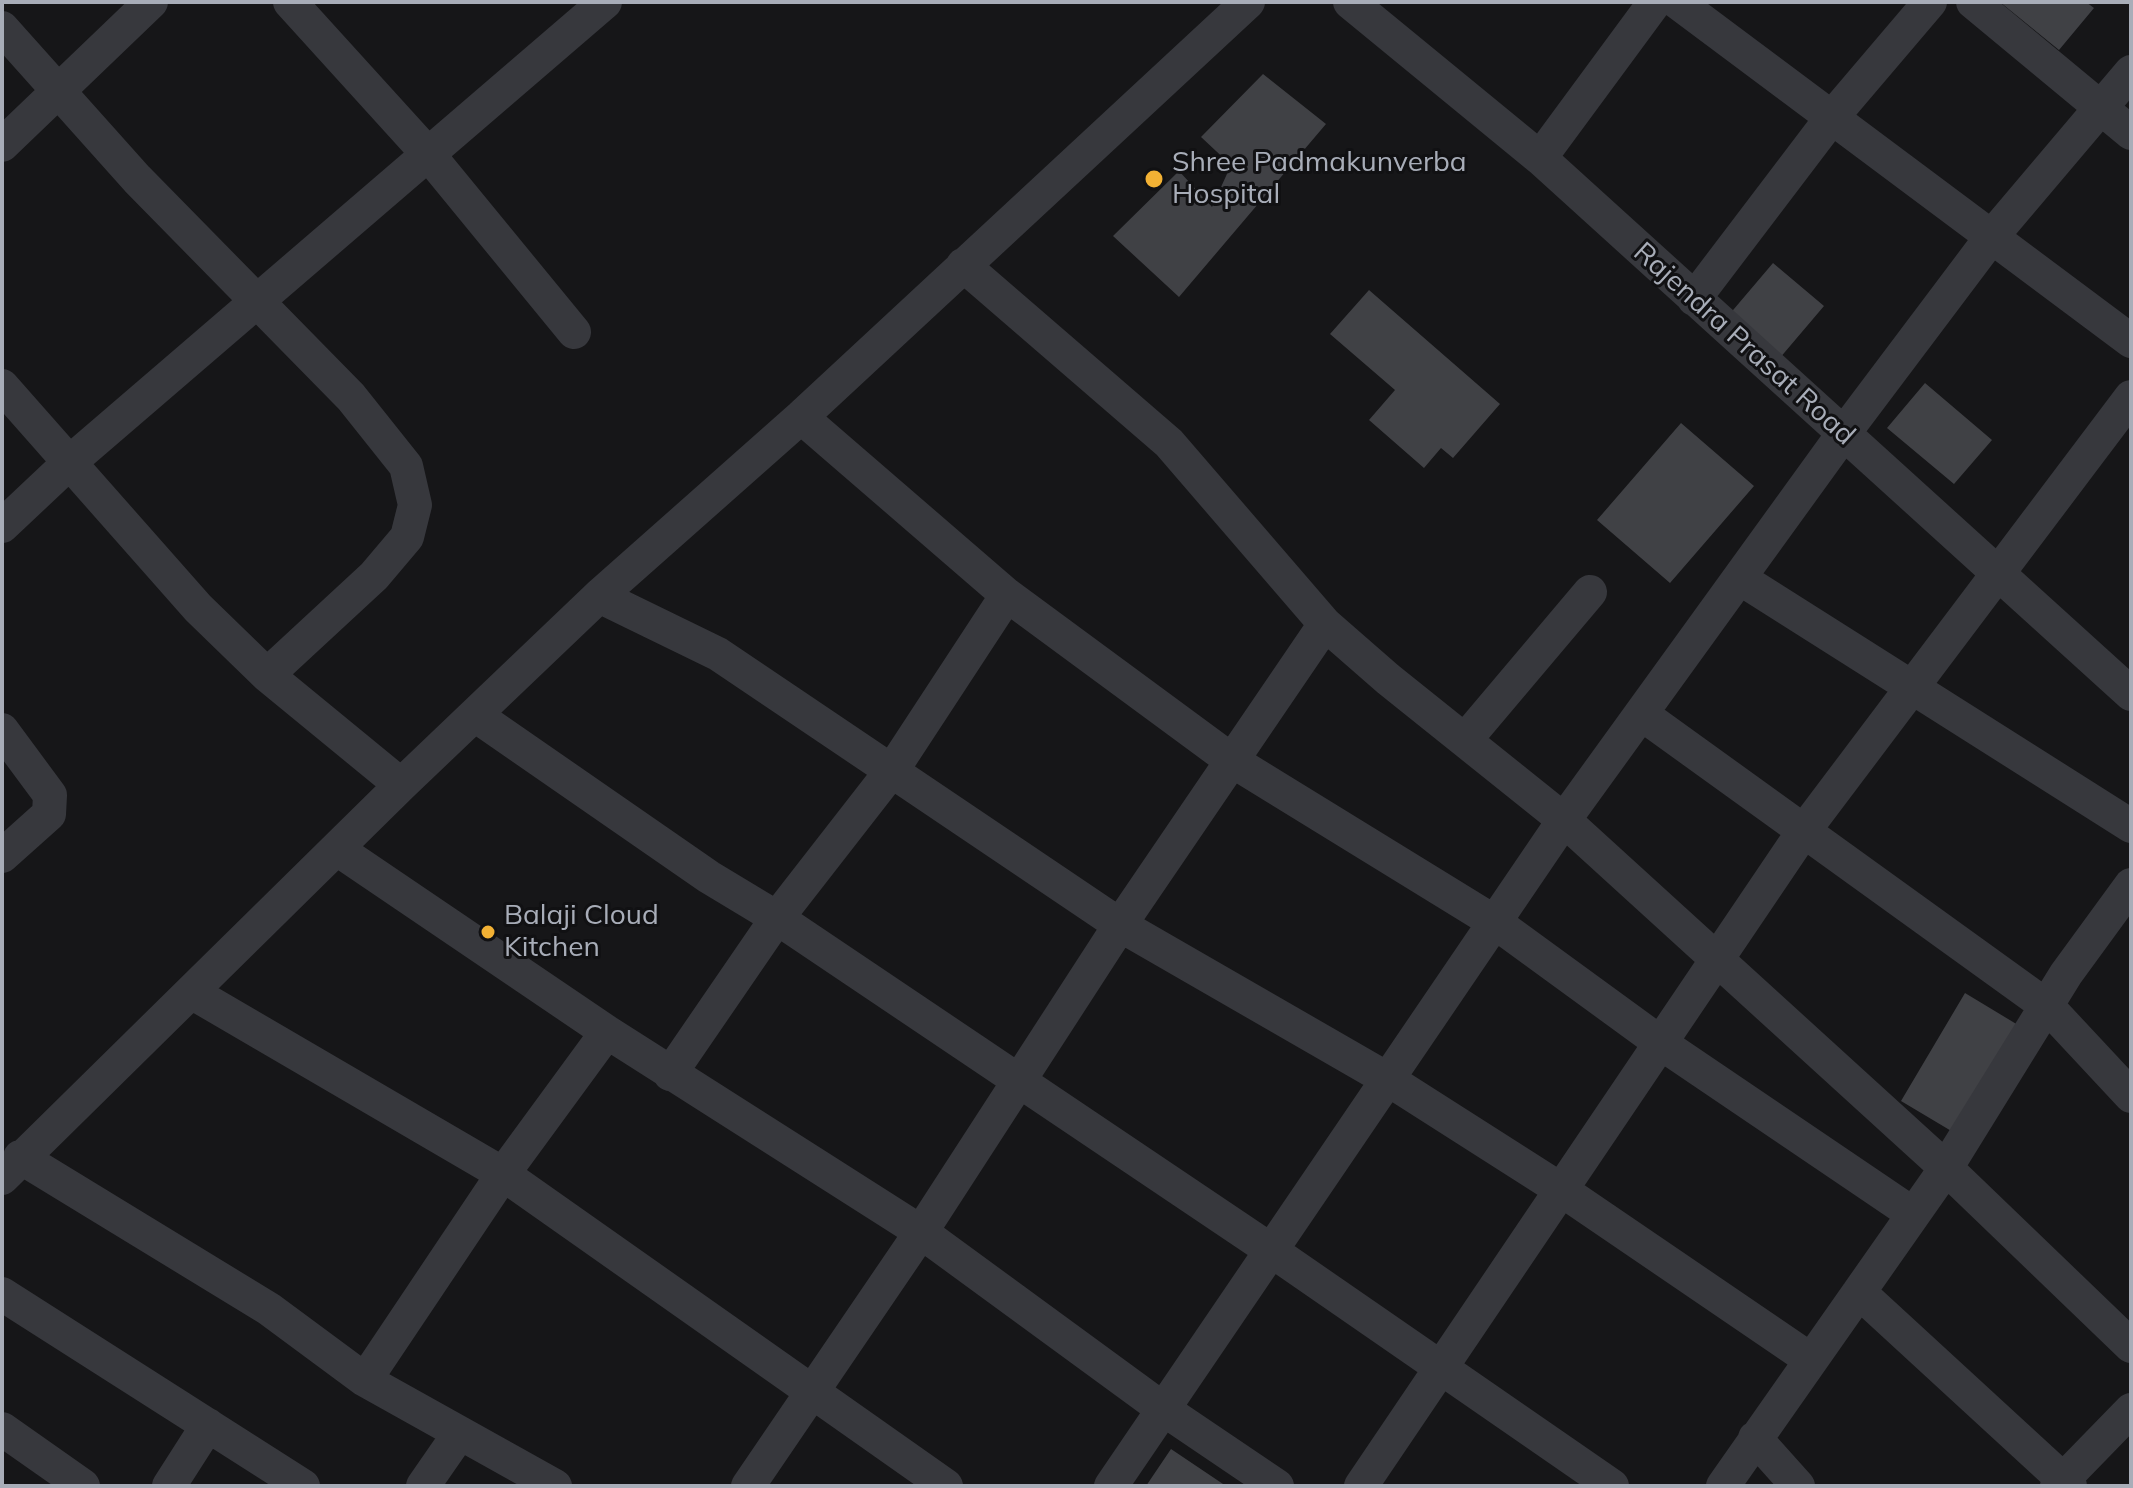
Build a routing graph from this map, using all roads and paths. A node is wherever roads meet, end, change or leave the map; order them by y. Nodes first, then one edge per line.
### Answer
1 (151, 2) edge
2 (290, 2) edge
3 (605, 2) edge
4 (1248, 2) edge
5 (1350, 2) edge
6 (1655, 2) edge
7 (1677, 2) edge
8 (1930, 2) edge
9 (1973, 2) edge
10 (2, 28) edge
11 (2131, 72) edge
12 (59, 90) junction
13 (2101, 109) junction
14 (1833, 116) junction
15 (2131, 133) edge
16 (2, 145) edge
17 (428, 154) junction
18 (1540, 158) junction
19 (1993, 235) junction
20 (963, 265) junction
21 (1694, 299) junction
22 (255, 302) junction
23 (574, 332) dead end
24 (2131, 341) edge
25 (2, 386) edge
26 (2131, 397) edge
27 (801, 417) junction
28 (1844, 433) junction
29 (70, 462) junction
30 (2, 526) edge
31 (1999, 574) junction
32 (1741, 579) junction
33 (1590, 592) dead end
34 (1007, 595) junction
35 (599, 596) junction
36 (1325, 624) junction
37 (267, 675) junction
38 (2125, 675) edge
39 (1911, 685) junction
40 (475, 715) junction
41 (1643, 715) junction
42 (2, 730) edge
43 (1465, 740) junction
44 (1231, 760) junction
45 (893, 769) junction
46 (401, 785) junction
47 (1564, 820) junction
48 (2131, 826) edge
49 (1803, 832) junction
50 (337, 849) junction
51 (2, 856) edge
52 (2131, 885) edge
53 (777, 918) junction
54 (1496, 923) junction
55 (1120, 925) junction
56 (1717, 961) junction
57 (193, 993) junction
58 (2048, 1007) junction
59 (607, 1032) junction
60 (1662, 1044) junction
61 (670, 1074) junction
62 (1389, 1080) junction
63 (1017, 1081) junction
64 (2131, 1096) edge
65 (11, 1168) edge
66 (1946, 1168) junction
67 (503, 1174) junction
68 (1563, 1191) junction
69 (1913, 1214) junction
70 (921, 1232) junction
71 (1272, 1251) junction
72 (1859, 1292) junction
73 (2, 1294) edge
74 (2131, 1346) edge
75 (1811, 1360) junction
76 (1442, 1367) junction
77 (365, 1380) junction
78 (810, 1392) junction
79 (1163, 1409) junction
80 (2131, 1410) edge
81 (208, 1425) junction
82 (2, 1429) edge
83 (459, 1434) junction
84 (1755, 1438) junction
85 (2063, 1484) edge
86 (83, 1486) edge
87 (169, 1486) edge
88 (303, 1486) edge
89 (423, 1486) edge
90 (555, 1486) edge
91 (748, 1486) edge
92 (946, 1486) edge
93 (1111, 1486) edge
94 (1277, 1486) edge
95 (1361, 1486) edge
96 (1612, 1486) edge
97 (1723, 1486) edge
98 (1798, 1486) edge

1 - 12 street
2 - 17 street
3 - 17 street
4 - 20 street
5 - 18 street, Rajendra Prasat Road
6 - 18 street
7 - 14 street
8 - 14 street
9 - 13 street
10 - 12 street
11 - 13 street
12 - 16 street
12 - 22 street
13 - 15 street
13 - 19 street
14 - 19 street
14 - 21 street
17 - 22 street
17 - 23 street
18 - 21 street, Rajendra Prasat Road
19 - 24 street
19 - 28 street
20 - 27 street
20 - 36 street
21 - 28 street, Rajendra Prasat Road
22 - 29 street
22 - 37 street
25 - 29 street
26 - 31 street
27 - 34 street
27 - 35 street
28 - 31 street, Rajendra Prasat Road
28 - 32 street
29 - 30 street
29 - 37 street
31 - 38 street, Rajendra Prasat Road
31 - 39 street
32 - 39 street
32 - 41 street
33 - 43 street
34 - 44 street
34 - 45 street
35 - 40 street
35 - 45 street
36 - 43 street
36 - 44 street
37 - 46 street
39 - 48 street
39 - 49 street
40 - 46 street
40 - 53 street
41 - 47 street
41 - 49 street
42 - 51 street
43 - 47 street
44 - 54 street
44 - 55 street
45 - 53 street
45 - 55 street
46 - 50 street
47 - 54 street
47 - 56 street
49 - 56 street
49 - 58 street
50 - 57 street
50 - 59 street
52 - 58 street
53 - 61 street
53 - 63 street
54 - 60 street
54 - 62 street
55 - 62 street
55 - 63 street
56 - 60 street
56 - 66 street
57 - 65 street
57 - 67 street
58 - 64 street
58 - 66 street
59 - 61 street
59 - 67 street
60 - 68 street
60 - 69 street
61 - 70 street
62 - 68 street
62 - 71 street
63 - 70 street
63 - 71 street
65 - 77 street
66 - 69 street
66 - 74 street
67 - 77 street
67 - 78 street
68 - 75 street
68 - 76 street
69 - 72 street
70 - 78 street
70 - 79 street
71 - 76 street
71 - 79 street
72 - 75 street
72 - 85 street
73 - 81 street
75 - 84 street
76 - 95 street
76 - 96 street
77 - 83 street
78 - 91 street
78 - 92 street
79 - 93 street
79 - 94 street
80 - 85 street
81 - 87 street
81 - 88 street
82 - 86 street
83 - 89 street
83 - 90 street
84 - 97 street
84 - 98 street

